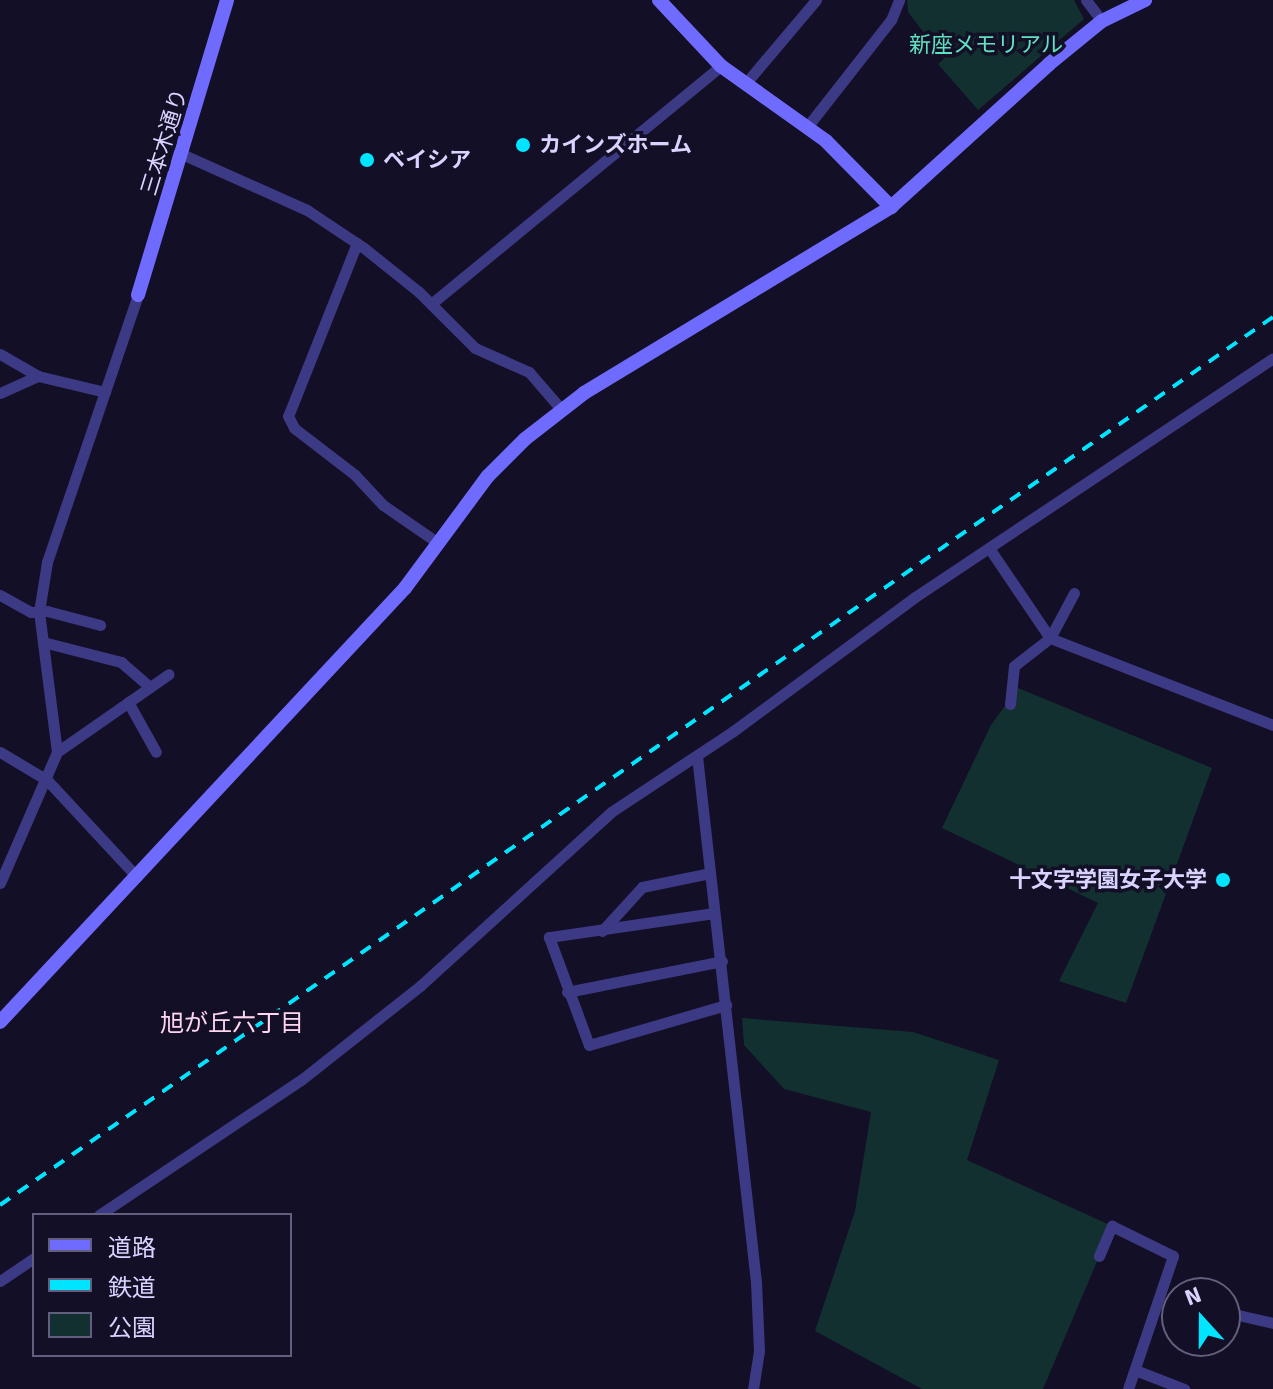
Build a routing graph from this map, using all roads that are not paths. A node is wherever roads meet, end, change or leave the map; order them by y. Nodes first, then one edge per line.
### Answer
1 (227, 0) edge
2 (659, 0) edge
3 (816, 0) edge
4 (899, 0) edge
5 (1086, 0) edge
6 (1145, 0) edge
7 (1102, 21) junction
8 (721, 66) junction
9 (745, 84) junction
10 (807, 127) junction
11 (184, 155) junction
12 (891, 207) junction
13 (357, 243) junction
14 (138, 295) joint
15 (431, 304) junction
16 (0, 354) edge
17 (1273, 358) edge
18 (38, 376) junction
19 (105, 392) junction
20 (0, 393) edge
21 (561, 409) junction
22 (438, 543) junction
23 (989, 548) junction
24 (1074, 593) dead end
25 (0, 595) edge
26 (39, 612) junction
27 (100, 625) dead end
28 (1050, 638) junction
29 (43, 642) junction
30 (169, 674) dead end
31 (150, 687) junction
32 (128, 702) junction
33 (1010, 704) dead end
34 (1273, 725) edge
35 (157, 751) dead end
36 (0, 752) edge
37 (57, 752) junction
38 (697, 756) junction
39 (47, 780) junction
40 (710, 873) junction
41 (137, 877) junction
42 (0, 883) edge
43 (714, 913) junction
44 (601, 931) junction
45 (722, 961) junction
46 (567, 992) junction
47 (726, 1005) junction
48 (0, 1022) edge
49 (102, 1213) edge
50 (1099, 1256) dead end
51 (32, 1259) edge
52 (0, 1281) edge
53 (1241, 1316) edge
54 (1273, 1323) edge
55 (1135, 1370) junction
56 (753, 1389) edge
57 (1128, 1389) edge
58 (1184, 1389) edge

1 - 11 street, 三本木通り
2 - 8 street
3 - 9 street
4 - 10 street
5 - 7 street
6 - 7 street
7 - 12 street
8 - 9 street
8 - 15 street
9 - 10 street
10 - 12 street
11 - 13 street
11 - 14 street, 三本木通り
12 - 21 street
13 - 15 street
13 - 22 street
14 - 19 street
15 - 21 street
16 - 18 street
17 - 23 street
18 - 19 street
18 - 20 street
19 - 26 street
21 - 22 street
22 - 41 street
23 - 28 street
23 - 38 street
24 - 28 street
25 - 26 street
26 - 27 street
26 - 29 street
28 - 33 street
28 - 34 street
29 - 31 street
29 - 37 street
30 - 31 street
31 - 32 street
32 - 35 street
32 - 37 street
36 - 39 street
37 - 39 street
38 - 40 street
38 - 49 street
39 - 41 street
39 - 42 street
40 - 43 street
40 - 44 street
41 - 48 street
43 - 44 street
43 - 45 street
44 - 46 street
45 - 46 street
45 - 47 street
46 - 47 street
47 - 56 street
50 - 55 street
51 - 52 street
53 - 54 street
55 - 57 street
55 - 58 street

